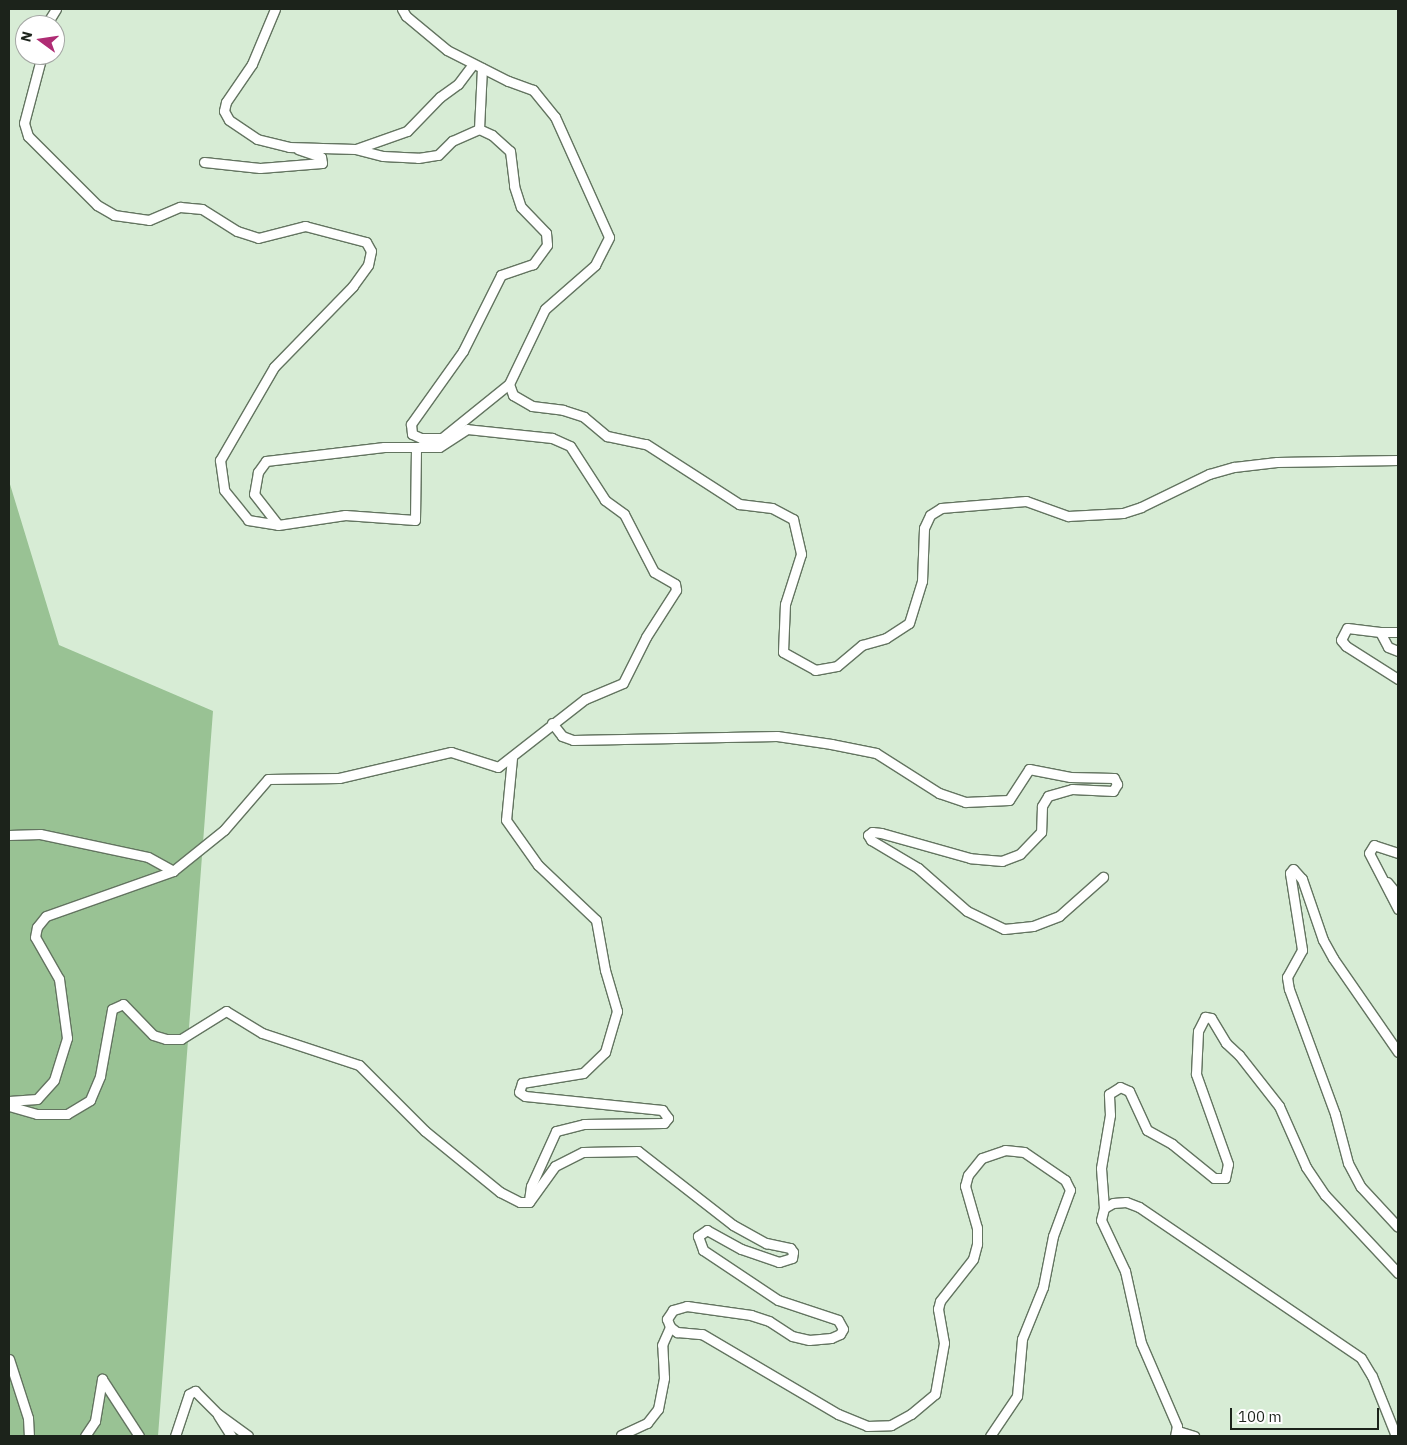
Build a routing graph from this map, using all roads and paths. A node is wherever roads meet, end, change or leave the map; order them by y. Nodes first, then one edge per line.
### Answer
1 (275, 9) edge
2 (402, 9) edge
3 (473, 64) junction
4 (39, 65) edge
5 (482, 68) junction
6 (478, 129) junction
7 (290, 147) junction
8 (355, 149) junction
9 (204, 162) dead end
10 (509, 384) junction
11 (464, 425) junction
12 (416, 449) junction
13 (1398, 460) edge
14 (278, 525) junction
15 (1380, 632) junction
16 (1398, 632) edge
17 (1398, 651) edge
18 (1398, 678) edge
19 (552, 723) junction
20 (512, 758) junction
21 (9, 835) edge
22 (1398, 853) edge
23 (1374, 866) junction
24 (173, 870) junction
25 (1103, 877) dead end
26 (1398, 895) edge
27 (1398, 909) edge
28 (1398, 1052) edge
29 (9, 1102) edge
30 (9, 1106) edge
31 (529, 1202) junction
32 (1104, 1208) junction
33 (1398, 1227) edge
34 (1384, 1260) junction
35 (1398, 1267) edge
36 (1398, 1273) edge
37 (670, 1327) junction
38 (9, 1359) edge
39 (218, 1414) junction
40 (1177, 1434) edge
41 (621, 1435) dead end
42 (29, 1436) edge
43 (85, 1436) edge
44 (139, 1436) edge
45 (175, 1436) edge
46 (231, 1436) edge
47 (248, 1436) edge
48 (990, 1436) edge
49 (1194, 1436) edge
50 (1396, 1436) edge

1 - 7 street
2 - 3 street
3 - 5 street
3 - 8 street
4 - 14 street
5 - 6 street
5 - 10 street
6 - 8 street
6 - 11 street
7 - 8 street
7 - 9 street
10 - 11 street
10 - 13 street
11 - 12 street
11 - 19 street
12 - 14 street
12 - 14 street
15 - 16 street
15 - 17 street
15 - 18 street
19 - 20 street
19 - 25 street
20 - 24 street
20 - 31 street
21 - 24 street
22 - 23 street
23 - 26 street
23 - 27 street
24 - 29 street
28 - 33 street
30 - 31 street
31 - 37 street
32 - 34 street
32 - 40 street
32 - 50 street
34 - 35 street
34 - 36 street
37 - 41 street
37 - 48 street
38 - 42 street
39 - 45 street
39 - 46 street
39 - 47 street
40 - 49 street
43 - 44 street

